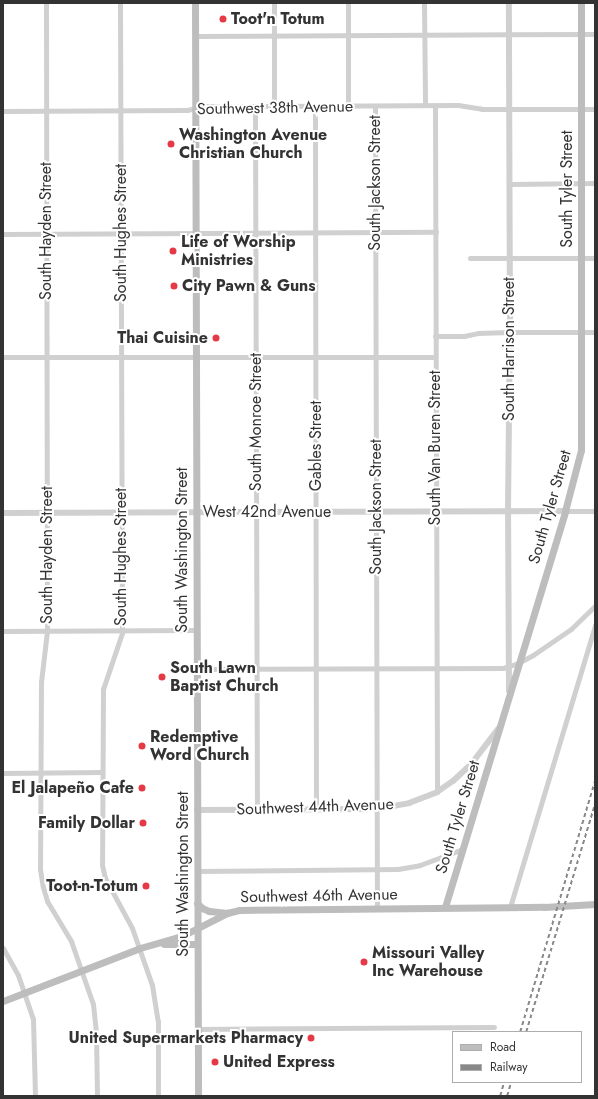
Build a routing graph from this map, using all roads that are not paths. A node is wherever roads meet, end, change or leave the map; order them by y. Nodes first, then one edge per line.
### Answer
1 (46, 3) edge
2 (120, 3) edge
3 (195, 3) edge
4 (274, 3) edge
5 (348, 3) edge
6 (424, 3) edge
7 (509, 3) edge
8 (581, 3) edge
9 (582, 34) junction
10 (595, 34) edge
11 (424, 35) junction
12 (509, 35) junction
13 (195, 36) junction
14 (274, 36) junction
15 (348, 36) junction
16 (425, 105) junction
17 (435, 105) junction
18 (255, 106) junction
19 (274, 106) junction
20 (315, 106) junction
21 (348, 106) junction
22 (375, 106) junction
23 (196, 108) junction
24 (509, 109) junction
25 (581, 109) junction
26 (595, 109) edge
27 (121, 110) junction
28 (3, 111) edge
29 (46, 111) junction
30 (581, 183) junction
31 (595, 183) edge
32 (510, 184) junction
33 (256, 231) junction
34 (315, 232) junction
35 (375, 232) junction
36 (436, 232) junction
37 (195, 233) junction
38 (3, 234) edge
39 (46, 234) junction
40 (121, 234) junction
41 (470, 258) dead end
42 (510, 258) junction
43 (581, 258) junction
44 (595, 258) edge
45 (510, 332) junction
46 (582, 332) junction
47 (595, 332) edge
48 (435, 336) junction
49 (121, 356) junction
50 (3, 357) edge
51 (46, 357) junction
52 (195, 357) junction
53 (256, 357) junction
54 (315, 357) junction
55 (375, 357) junction
56 (435, 357) junction
57 (508, 511) junction
58 (565, 511) junction
59 (595, 511) edge
60 (121, 512) junction
61 (256, 512) junction
62 (316, 512) junction
63 (376, 512) junction
64 (435, 512) junction
65 (3, 513) edge
66 (48, 513) junction
67 (196, 513) junction
68 (595, 606) edge
69 (595, 624) edge
70 (47, 630) junction
71 (122, 630) junction
72 (196, 630) junction
73 (3, 631) edge
74 (518, 663) junction
75 (508, 666) junction
76 (316, 668) junction
77 (376, 668) junction
78 (436, 668) junction
79 (196, 669) junction
80 (256, 669) junction
81 (509, 696) junction
82 (499, 728) junction
83 (3, 772) edge
84 (41, 772) junction
85 (102, 772) junction
86 (437, 792) junction
87 (316, 809) junction
88 (376, 809) junction
89 (197, 810) junction
90 (257, 810) junction
91 (463, 849) junction
92 (196, 871) junction
93 (377, 871) junction
94 (196, 902) junction
95 (595, 904) edge
96 (445, 907) junction
97 (510, 907) junction
98 (377, 908) junction
99 (227, 913) junction
100 (197, 929) junction
101 (197, 944) junction
102 (143, 947) junction
103 (3, 948) edge
104 (82, 970) junction
105 (25, 993) junction
106 (3, 1001) edge
107 (494, 1027) dead end
108 (197, 1029) junction
109 (35, 1096) edge
110 (97, 1096) edge
111 (158, 1096) edge
112 (198, 1096) edge

1 - 29 street, South Hayden Street
2 - 27 street, South Hughes Street
3 - 13 main road, South Washington Street
4 - 14 street
5 - 15 street, South Jackson Street
6 - 11 street
7 - 12 street, South Harrison Street
8 - 9 main road, South Tyler Street
9 - 10 street
9 - 12 street
9 - 25 main road, South Tyler Street
11 - 12 street
11 - 15 street
11 - 16 street
12 - 24 street, South Harrison Street
13 - 14 street
13 - 23 main road, South Washington Street
14 - 15 street
14 - 19 street
15 - 21 street, South Jackson Street
16 - 17 street, Southwest 38th Avenue
16 - 22 street, Southwest 38th Avenue
17 - 24 street, Southwest 38th Avenue
17 - 36 street, South Van Buren Street
18 - 19 street, Southwest 38th Avenue
18 - 23 street, Southwest 38th Avenue
18 - 33 street, South Monroe Street
19 - 20 street, Southwest 38th Avenue
20 - 21 street, Southwest 38th Avenue
20 - 34 street, Gables Street
21 - 22 street, Southwest 38th Avenue
22 - 35 street, South Jackson Street
23 - 27 street, Southwest 38th Avenue
23 - 37 main road, South Washington Street
24 - 25 street, Southwest 38th Avenue
24 - 32 street, South Harrison Street
25 - 26 street, Southwest 38th Avenue
25 - 30 main road, South Tyler Street
27 - 29 street, Southwest 38th Avenue
27 - 40 street, South Hughes Street
28 - 29 street, Southwest 38th Avenue
29 - 39 street, South Hayden Street
30 - 31 street
30 - 32 street
30 - 43 main road, South Tyler Street
32 - 42 street, South Harrison Street
33 - 34 street
33 - 37 street
33 - 53 street, South Monroe Street
34 - 35 street
34 - 54 street, Gables Street
35 - 36 street
35 - 55 street, South Jackson Street
36 - 48 street, South Van Buren Street
37 - 40 street
37 - 52 main road, South Washington Street
38 - 39 street
39 - 40 street
39 - 51 street, South Hayden Street
40 - 49 street, South Hughes Street
41 - 42 street
42 - 43 street
42 - 45 street, South Harrison Street
43 - 44 street
43 - 46 main road, South Tyler Street
45 - 46 street
45 - 48 street
45 - 57 street, South Harrison Street
46 - 47 street
46 - 58 main road, South Tyler Street
48 - 56 street, South Van Buren Street
49 - 51 street
49 - 52 street
49 - 60 street, South Hughes Street
50 - 51 street
51 - 66 street, South Hayden Street
52 - 53 street
52 - 67 main road, South Washington Street
53 - 54 street
53 - 61 street, South Monroe Street
54 - 55 street
54 - 62 street, Gables Street
55 - 56 street
55 - 63 street, South Jackson Street
56 - 64 street, South Van Buren Street
57 - 58 street, West 42nd Avenue
57 - 64 street, West 42nd Avenue
57 - 75 street, South Harrison Street
58 - 59 street
58 - 74 main road, South Tyler Street
60 - 66 street, West 42nd Avenue
60 - 67 street, West 42nd Avenue
60 - 71 street, South Hughes Street
61 - 62 street, West 42nd Avenue
61 - 67 street, West 42nd Avenue
61 - 80 street, South Monroe Street
62 - 63 street, West 42nd Avenue
62 - 76 street, Gables Street
63 - 64 street, West 42nd Avenue
63 - 77 street, South Jackson Street
64 - 78 street, South Van Buren Street
65 - 66 street, West 42nd Avenue
66 - 70 street, South Hayden Street
67 - 72 main road, South Washington Street
68 - 74 street
69 - 97 street
70 - 71 street
70 - 73 street
70 - 84 street, South Hayden Street
71 - 72 street
71 - 85 street, South Hughes Street
72 - 79 main road, South Washington Street
74 - 75 street
74 - 81 main road, South Tyler Street
75 - 78 street
75 - 81 street, South Harrison Street
76 - 77 street
76 - 80 street
76 - 87 street, Gables Street
77 - 78 street
77 - 88 street, South Jackson Street
78 - 86 street, South Van Buren Street
79 - 80 street
79 - 89 main road, South Washington Street
80 - 90 street, South Monroe Street
81 - 82 main road, South Tyler Street
82 - 86 street, Southwest 44th Avenue
82 - 91 main road, South Tyler Street
83 - 84 street
84 - 85 street
84 - 104 street, South Hayden Street
85 - 102 street, South Hughes Street
86 - 88 street, Southwest 44th Avenue
87 - 88 street, Southwest 44th Avenue
87 - 90 street, Southwest 44th Avenue
88 - 93 street, South Jackson Street
89 - 90 street, Southwest 44th Avenue
89 - 92 main road, South Washington Street
91 - 93 street
91 - 96 main road, South Tyler Street
92 - 93 street
92 - 94 main road, South Washington Street
93 - 98 street, South Jackson Street
94 - 99 main road
94 - 100 main road, South Washington Street
95 - 97 main road, Southwest 46th Avenue
96 - 97 main road, Southwest 46th Avenue
96 - 98 main road, Southwest 46th Avenue
98 - 99 main road, Southwest 46th Avenue
99 - 100 main road, Southwest 46th Avenue
100 - 101 main road, South Washington Street
100 - 102 main road, Southwest 46th Avenue
101 - 102 main road
101 - 108 main road, South Washington Street
102 - 104 main road, Southwest 46th Avenue
102 - 111 street, South Hughes Street
103 - 105 street
104 - 105 main road, Southwest 46th Avenue
104 - 110 street, South Hayden Street
105 - 106 main road, Southwest 46th Avenue
105 - 109 street
107 - 108 street
108 - 112 main road, South Washington Street

